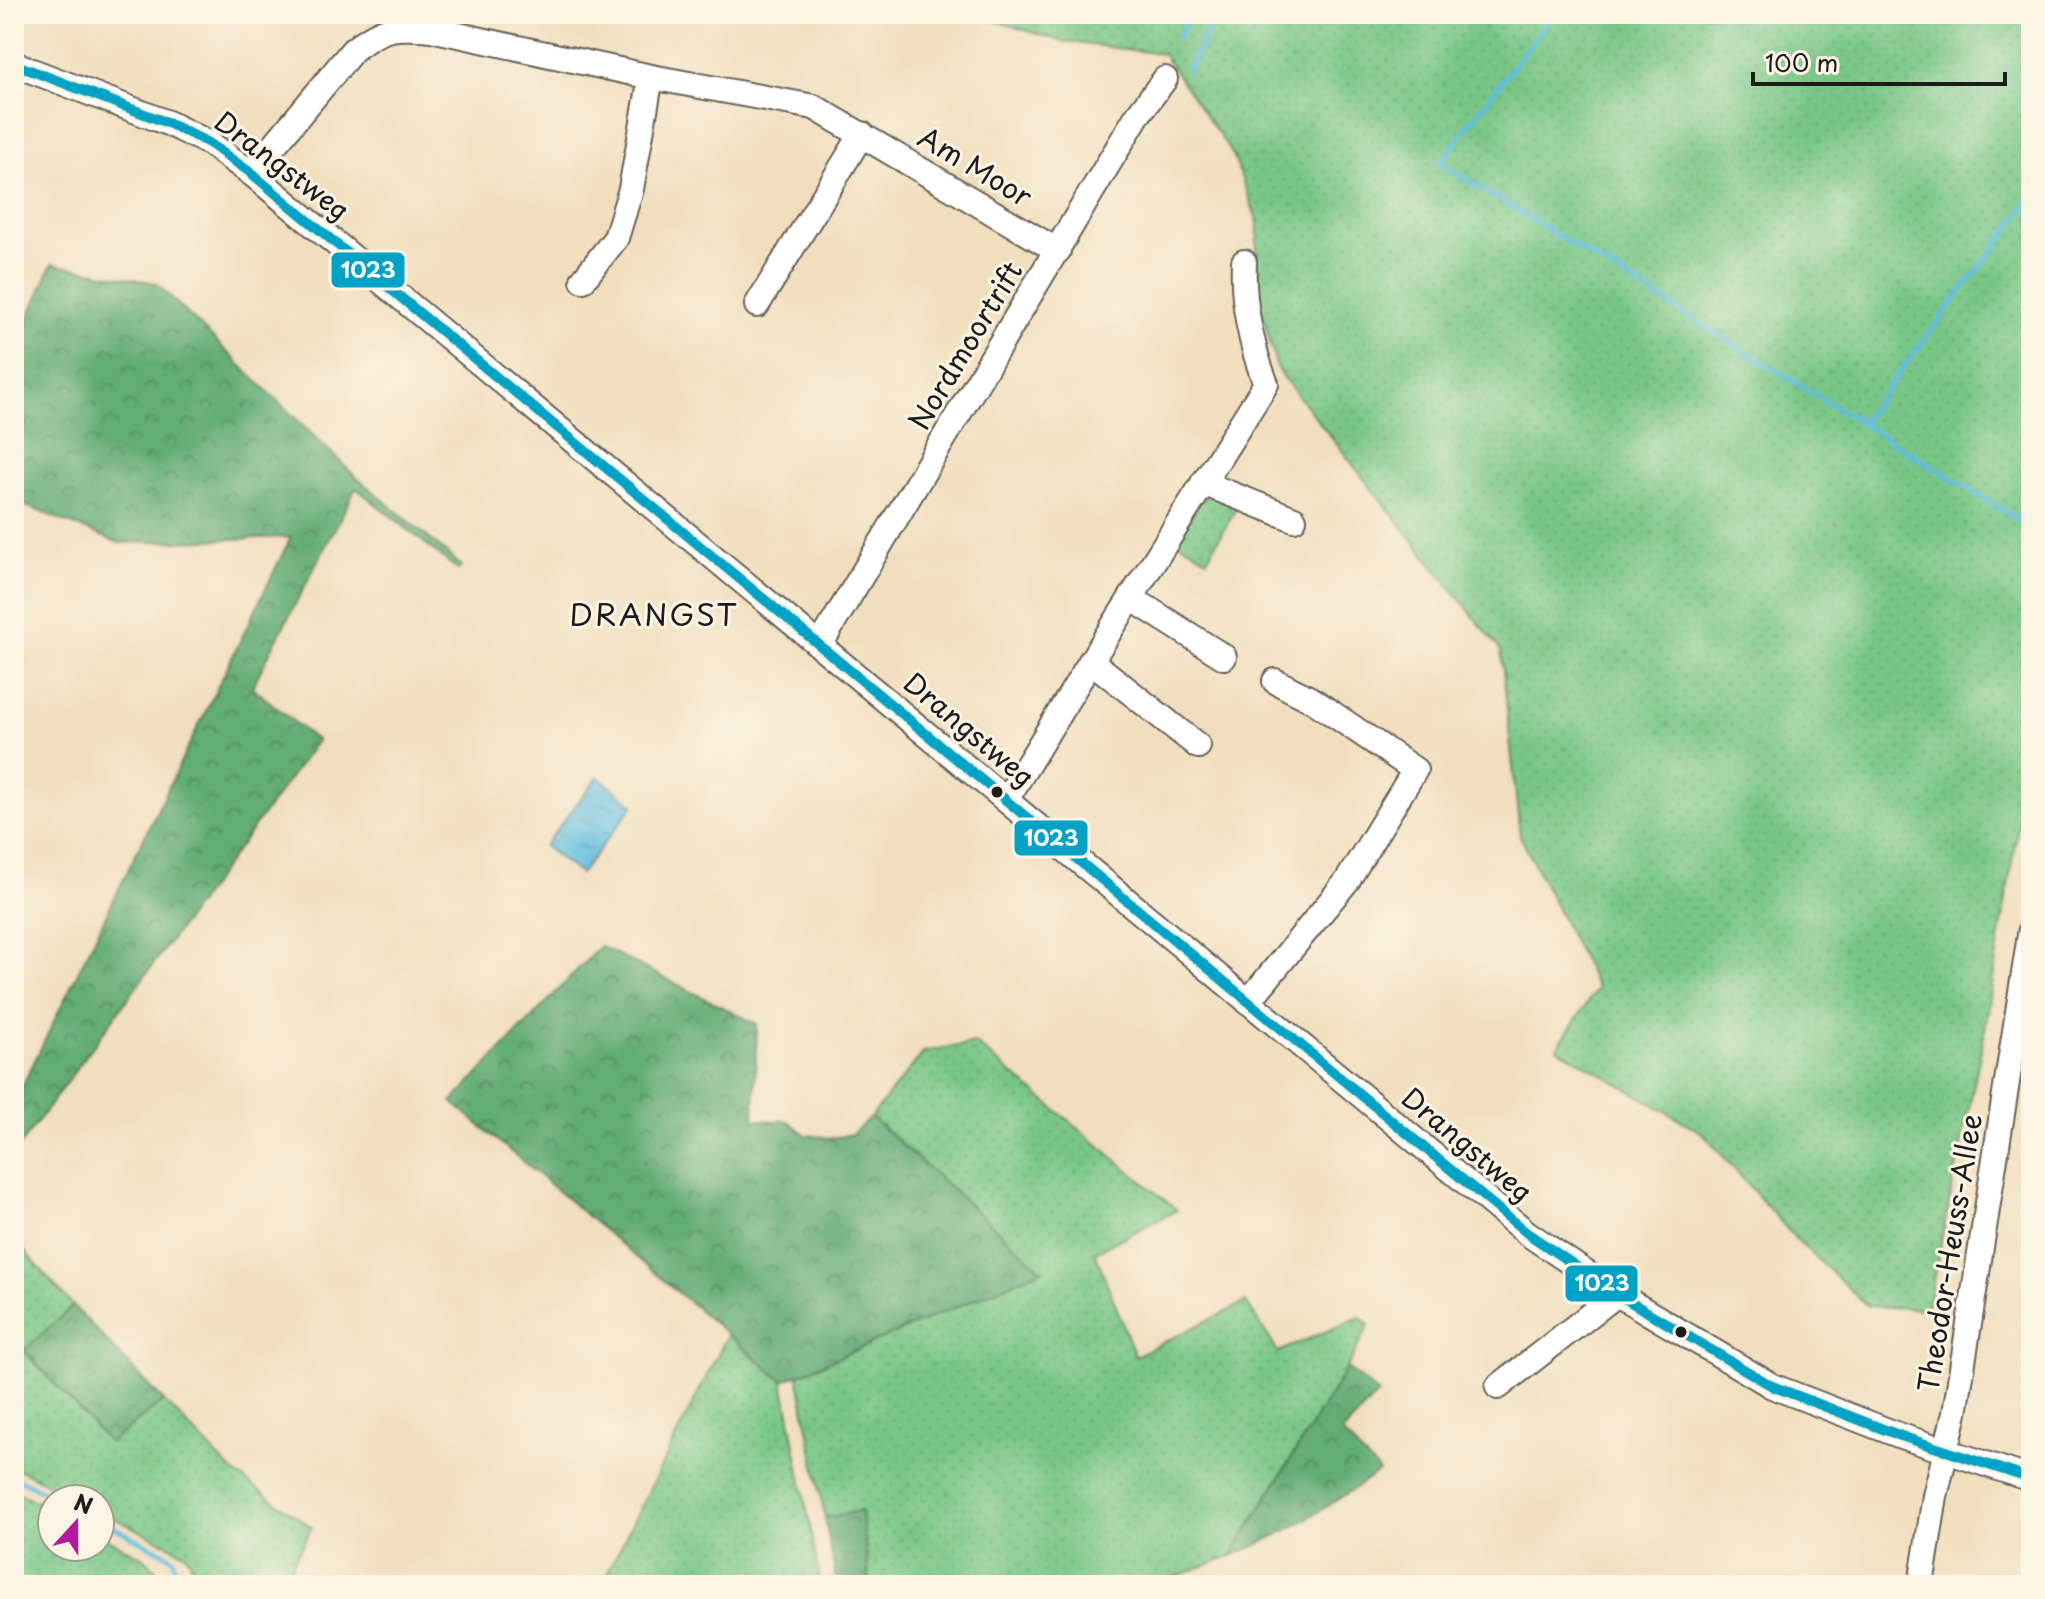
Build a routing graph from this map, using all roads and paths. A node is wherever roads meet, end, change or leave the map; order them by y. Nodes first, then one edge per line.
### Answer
1 (14, 64) edge
2 (651, 77) junction
3 (1165, 79) dead end
4 (862, 134) junction
5 (251, 173) junction
6 (1058, 251) junction
7 (1244, 262) dead end
8 (583, 280) dead end
9 (757, 305) dead end
10 (1203, 483) junction
11 (1294, 519) dead end
12 (1131, 598) junction
13 (820, 645) junction
14 (1224, 657) dead end
15 (1091, 661) junction
16 (1275, 681) dead end
17 (1198, 746) dead end
18 (1006, 800) junction
19 (2031, 929) edge
20 (1248, 1002) junction
21 (1617, 1294) junction
22 (1498, 1387) dead end
23 (1945, 1451) junction
24 (2031, 1479) edge
25 (1921, 1585) edge

1 - 5 street, Drangstweg
2 - 4 street, Am Moor
2 - 5 street, Am Moor
2 - 8 street
3 - 6 street, Nordmoortrift
4 - 6 street, Am Moor
4 - 9 street
5 - 13 street, Drangstweg
6 - 13 street, Nordmoortrift
7 - 10 street
10 - 11 street
10 - 12 street
12 - 14 street
12 - 15 street
13 - 18 street, Drangstweg
15 - 17 street
15 - 18 street
16 - 20 street
18 - 20 street, Drangstweg
19 - 23 street, Theodor-Heuss-Allee
20 - 21 street, Drangstweg
21 - 22 street
21 - 23 street, Drangstweg
23 - 24 street, Drangstweg
23 - 25 street, Theodor-Heuss-Allee

